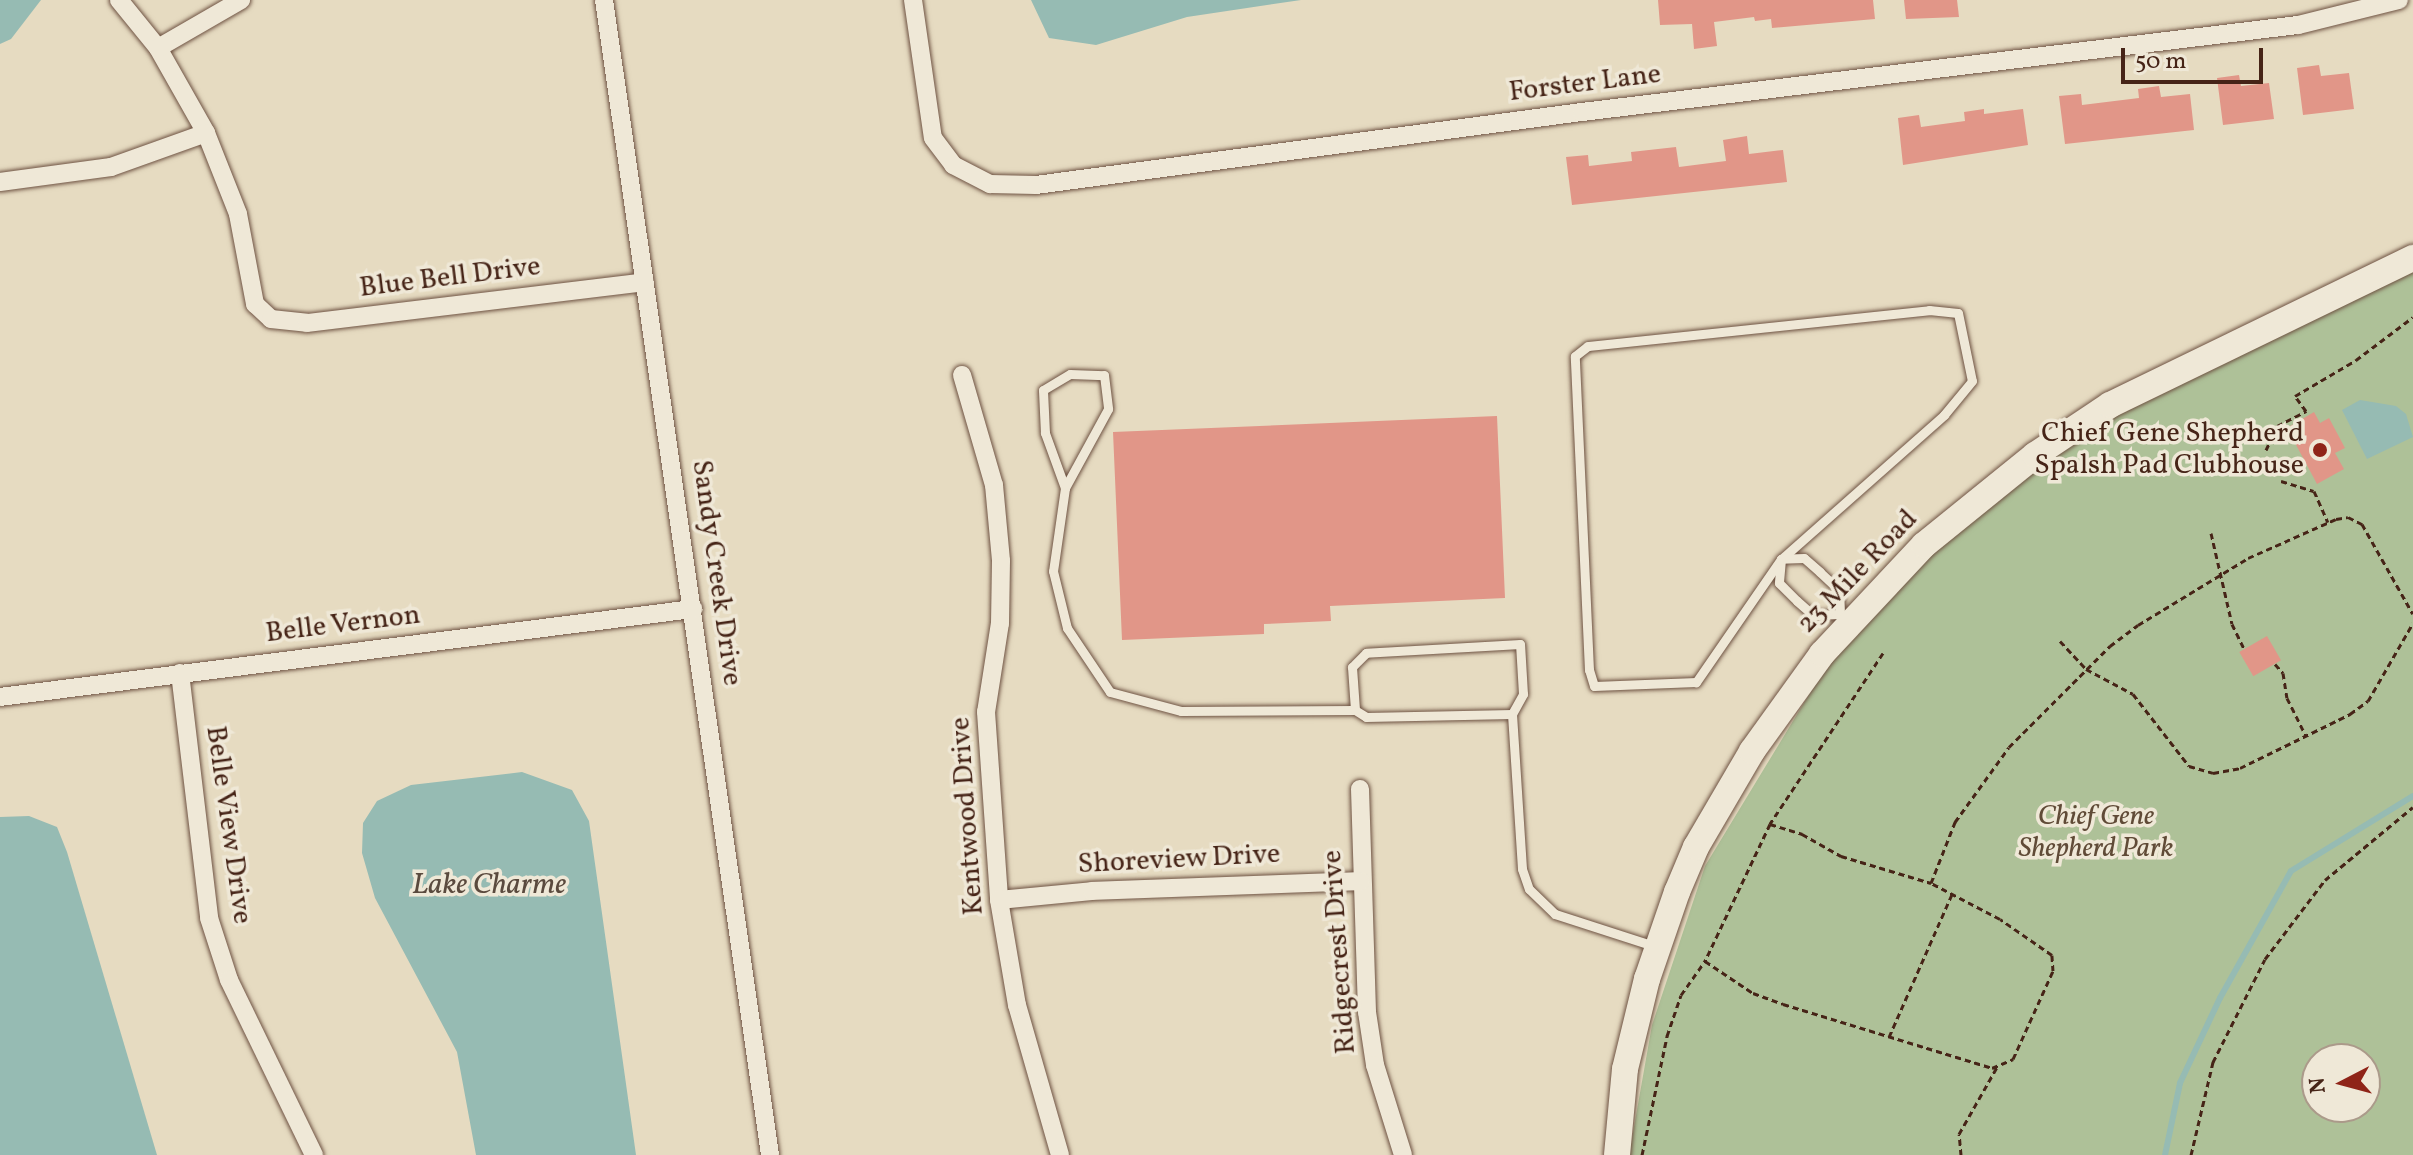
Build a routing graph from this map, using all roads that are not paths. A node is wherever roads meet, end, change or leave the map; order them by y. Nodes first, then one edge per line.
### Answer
1 (119, 0) edge
2 (241, 0) edge
3 (604, 0) edge
4 (913, 0) edge
5 (2399, 0) edge
6 (158, 48) junction
7 (206, 133) junction
8 (0, 182) edge
9 (2413, 258) edge
10 (645, 282) junction
11 (962, 375) dead end
12 (1065, 488) junction
13 (1781, 559) junction
14 (693, 609) junction
15 (1846, 619) junction
16 (180, 673) junction
17 (0, 697) edge
18 (1355, 710) junction
19 (1512, 714) junction
20 (1360, 789) dead end
21 (1361, 881) junction
22 (999, 900) junction
23 (1658, 947) junction
24 (314, 1155) edge
25 (770, 1155) edge
26 (1060, 1155) edge
27 (1403, 1155) edge
28 (1617, 1155) edge

1 - 6 street
2 - 6 street
3 - 10 street, Sandy Creek Drive
4 - 5 street, Forster Lane
6 - 7 street
7 - 8 street
7 - 10 street, Blue Bell Drive
9 - 15 main road, 23 Mile Road
10 - 14 street, Sandy Creek Drive
11 - 22 street, Kentwood Drive
12 - 12 lane
12 - 18 lane
13 - 13 lane
13 - 15 lane
13 - 15 lane
14 - 16 street, Belle Vernon
14 - 25 street, Sandy Creek Drive
15 - 23 main road, 23 Mile Road
16 - 17 street, Belle Vernon
16 - 24 street, Belle View Drive
18 - 19 lane
18 - 19 lane
19 - 23 lane
20 - 21 street, Ridgecrest Drive
21 - 22 street, Shoreview Drive
21 - 27 street, Ridgecrest Drive
22 - 26 street, Kentwood Drive
23 - 28 main road, 23 Mile Road

